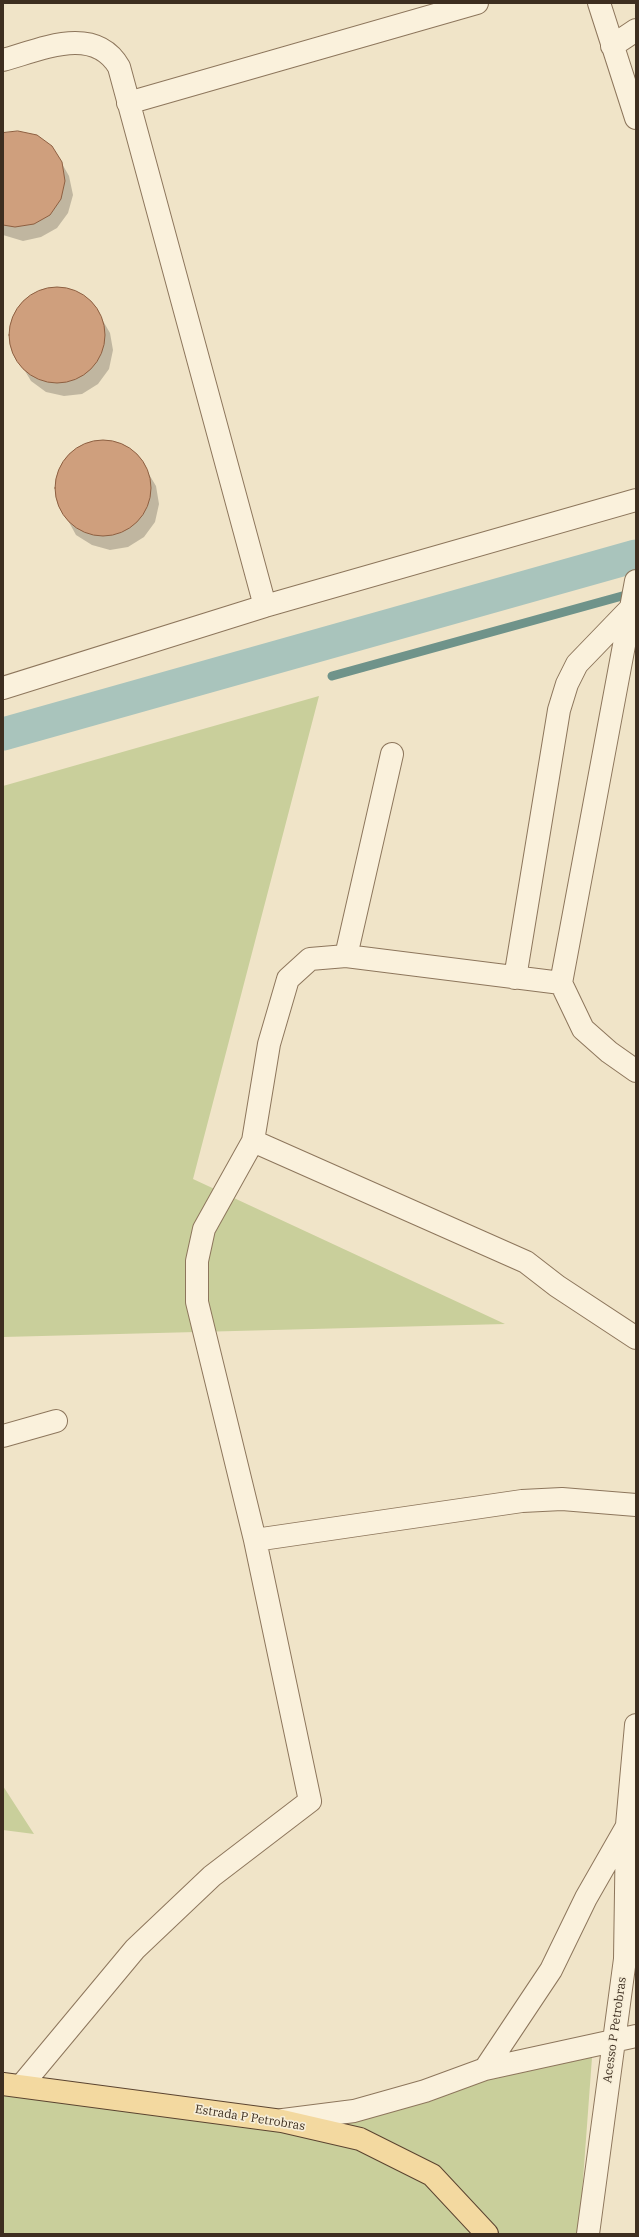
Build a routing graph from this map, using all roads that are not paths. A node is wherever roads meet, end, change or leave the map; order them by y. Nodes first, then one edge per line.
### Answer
1 (477, 3) edge
2 (599, 3) edge
3 (636, 30) edge
4 (612, 46) junction
5 (3, 60) edge
6 (636, 64) edge
7 (128, 103) junction
8 (636, 118) edge
9 (636, 500) edge
10 (636, 581) edge
11 (265, 606) junction
12 (631, 608) junction
13 (3, 688) edge
14 (392, 754) dead end
15 (346, 956) junction
16 (515, 978) junction
17 (561, 983) junction
18 (636, 1071) edge
19 (253, 1141) junction
20 (636, 1338) edge
21 (56, 1421) dead end
22 (3, 1436) edge
23 (636, 1505) edge
24 (255, 1540) junction
25 (636, 1725) edge
26 (634, 1779) edge
27 (627, 1825) junction
28 (636, 2036) edge
29 (613, 2040) junction
30 (485, 2069) junction
31 (12, 2085) edge
32 (282, 2120) junction
33 (487, 2234) edge
34 (588, 2234) edge

1 - 7 lane
2 - 4 lane
3 - 4 lane
4 - 6 lane
4 - 8 lane
5 - 7 lane
7 - 11 lane
9 - 11 lane
10 - 12 lane
11 - 13 lane
12 - 16 lane
12 - 17 lane
14 - 15 lane
15 - 16 lane
15 - 19 lane
16 - 17 lane
17 - 18 lane
19 - 20 lane
19 - 24 lane
21 - 22 lane
23 - 24 lane
24 - 31 lane
25 - 26 lane, Acesso P Petrobras
26 - 27 lane, Acesso P Petrobras
27 - 29 lane, Acesso P Petrobras
27 - 30 lane
28 - 29 lane
29 - 30 lane
29 - 34 lane, Acesso P Petrobras
30 - 32 lane
31 - 32 main road, Estrada P Petrobras
32 - 33 main road, Estrada P Petrobras

